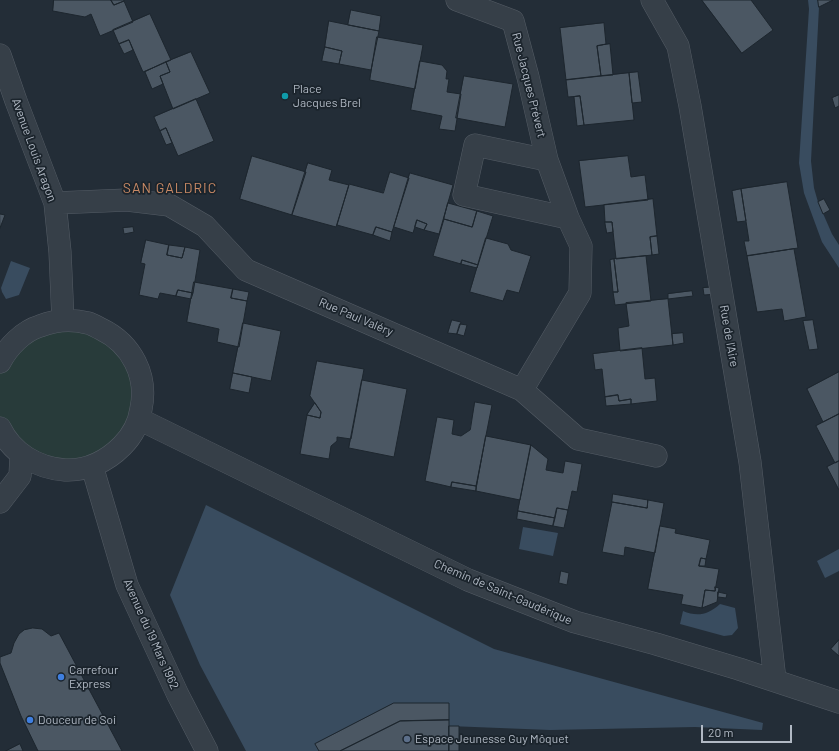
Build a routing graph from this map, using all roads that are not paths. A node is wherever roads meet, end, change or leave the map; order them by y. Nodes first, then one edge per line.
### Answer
1 (457, 0) edge
2 (652, 0) edge
3 (0, 54) edge
4 (8, 96) edge
5 (547, 160) junction
6 (55, 203) junction
7 (568, 218) junction
8 (63, 320) junction
9 (0, 361) edge
10 (522, 390) junction
11 (139, 419) junction
12 (0, 428) edge
13 (21, 455) junction
14 (656, 456) dead end
15 (92, 466) junction
16 (0, 502) edge
17 (775, 680) junction
18 (839, 702) edge
19 (207, 751) edge

1 - 5 street, Rue Jacques Prévert
2 - 17 street, Rue de l'Aire
3 - 4 street, Avenue Louis Aragon
4 - 6 street, Avenue Louis Aragon
5 - 7 street, Rue Jacques Prévert
5 - 7 street, Rue Jacques Prévert
6 - 8 street, Avenue Louis Aragon
6 - 10 street, Rue Paul Valéry
7 - 10 street, Rue Jacques Prévert
8 - 9 street
8 - 11 street
10 - 14 street, Rue Paul Valéry
11 - 15 street
11 - 17 street, Chemin de Saint-Gaudérique
12 - 13 street
13 - 15 street
13 - 16 street
15 - 19 street, Avenue du 19 Mars 1962
17 - 18 street, Chemin de Saint-Gaudérique

